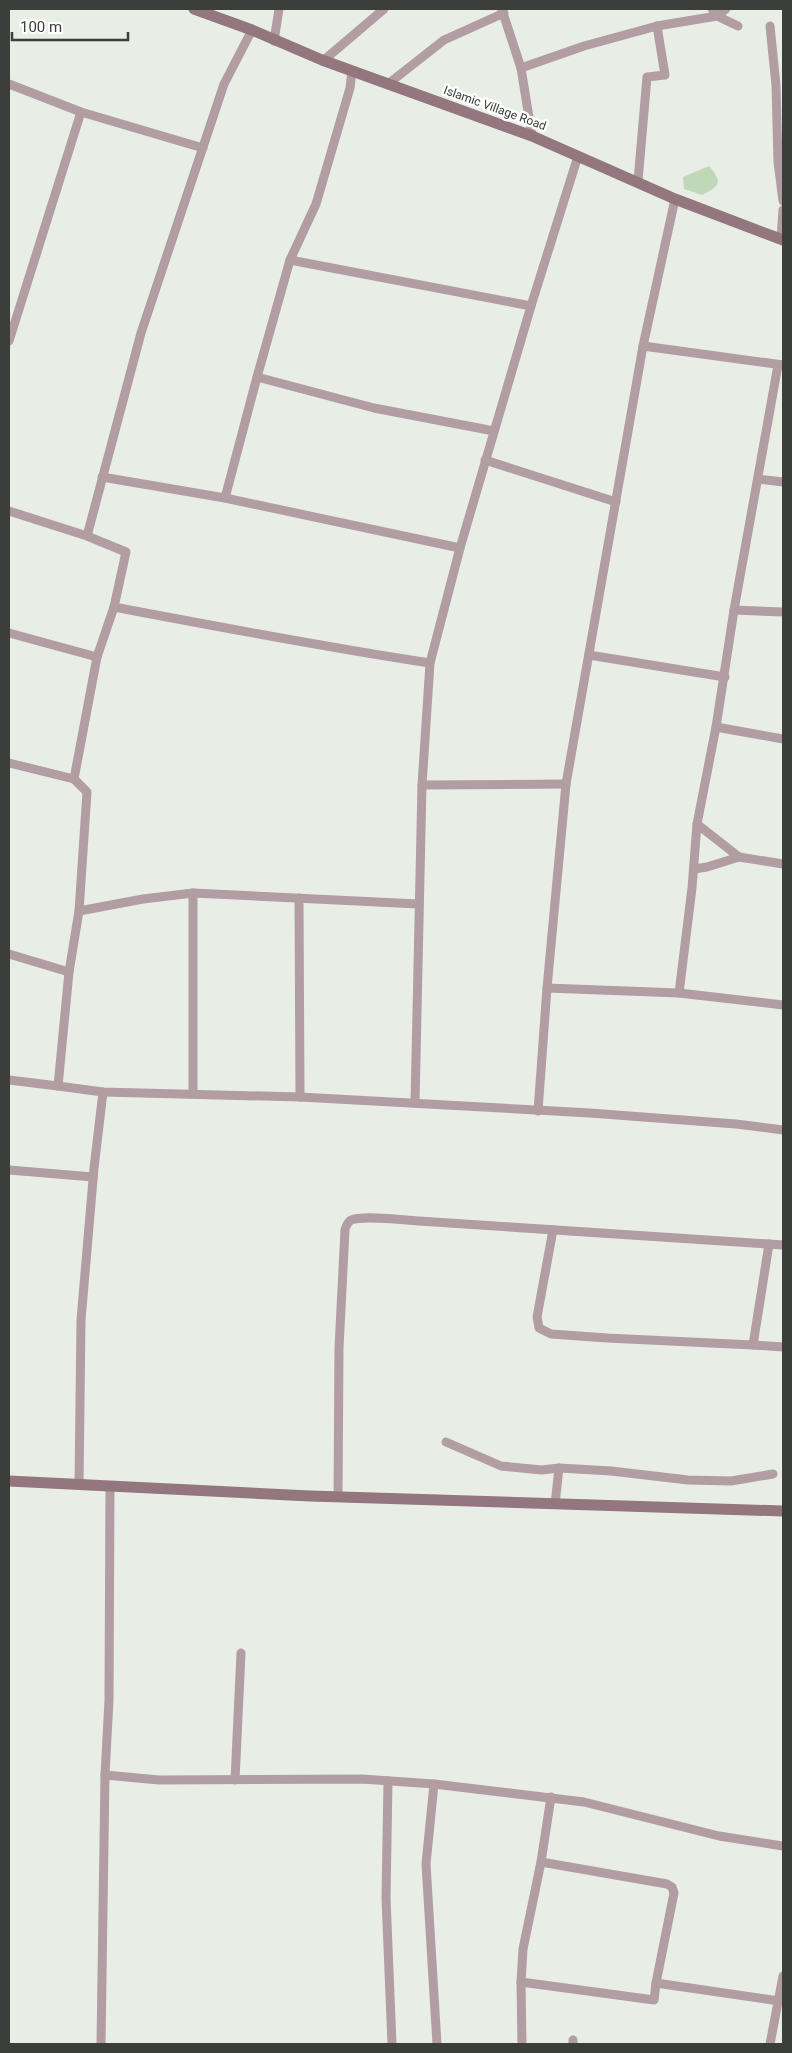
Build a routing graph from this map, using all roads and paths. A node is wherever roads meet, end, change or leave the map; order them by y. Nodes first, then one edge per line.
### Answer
1 (194, 9) edge
2 (279, 9) edge
3 (384, 9) edge
4 (726, 9) edge
5 (503, 11) edge
6 (714, 12) edge
7 (657, 26) junction
8 (738, 26) dead end
9 (770, 26) dead end
10 (252, 30) junction
11 (274, 41) junction
12 (324, 60) junction
13 (521, 68) junction
14 (352, 71) junction
15 (9, 84) edge
16 (388, 84) junction
17 (780, 84) edge
18 (82, 112) junction
19 (532, 136) junction
20 (203, 148) junction
21 (578, 156) junction
22 (638, 182) junction
23 (675, 199) junction
24 (783, 201) edge
25 (783, 210) edge
26 (782, 239) edge
27 (290, 260) junction
28 (531, 306) junction
29 (9, 341) edge
30 (643, 346) junction
31 (781, 365) edge
32 (257, 377) junction
33 (494, 431) junction
34 (486, 460) junction
35 (102, 477) junction
36 (758, 479) junction
37 (783, 482) edge
38 (225, 498) junction
39 (616, 502) junction
40 (9, 511) edge
41 (87, 536) junction
42 (460, 548) junction
43 (114, 607) junction
44 (734, 610) junction
45 (783, 612) edge
46 (9, 634) edge
47 (589, 654) junction
48 (97, 657) junction
49 (430, 663) junction
50 (724, 677) junction
51 (716, 727) junction
52 (783, 739) edge
53 (9, 762) edge
54 (74, 778) junction
55 (566, 784) junction
56 (422, 785) junction
57 (697, 824) junction
58 (739, 857) junction
59 (783, 864) edge
60 (694, 869) junction
61 (193, 893) junction
62 (299, 898) junction
63 (418, 904) junction
64 (79, 911) junction
65 (9, 954) edge
66 (69, 972) junction
67 (547, 988) junction
68 (679, 993) junction
69 (783, 1005) edge
70 (9, 1080) edge
71 (58, 1086) junction
72 (102, 1092) junction
73 (193, 1093) junction
74 (300, 1097) junction
75 (415, 1103) junction
76 (538, 1111) junction
77 (783, 1130) edge
78 (9, 1170) edge
79 (93, 1177) junction
80 (553, 1230) junction
81 (769, 1244) junction
82 (783, 1245) edge
83 (753, 1345) junction
84 (783, 1347) edge
85 (446, 1442) dead end
86 (559, 1468) junction
87 (773, 1474) dead end
88 (9, 1481) edge
89 (79, 1485) junction
90 (110, 1486) junction
91 (338, 1496) junction
92 (555, 1504) junction
93 (783, 1511) edge
94 (241, 1653) dead end
95 (105, 1775) junction
96 (235, 1780) junction
97 (388, 1781) junction
98 (434, 1784) junction
99 (551, 1797) junction
100 (783, 1846) edge
101 (541, 1862) junction
102 (783, 1976) edge
103 (521, 1982) junction
104 (656, 1983) junction
105 (779, 2001) junction
106 (101, 2044) edge
107 (392, 2044) edge
108 (436, 2044) edge
109 (522, 2044) edge
110 (770, 2044) edge

1 - 10 street, Islamic Village Road
2 - 11 street
3 - 12 street
4 - 6 street
5 - 13 street
5 - 16 street
6 - 7 street
6 - 8 street
7 - 13 street
7 - 22 street
9 - 17 street
10 - 11 street, Islamic Village Road
10 - 20 street
11 - 12 street, Islamic Village Road
12 - 14 street, Islamic Village Road
13 - 19 street
14 - 16 street, Islamic Village Road
14 - 27 street
15 - 18 street
16 - 19 street, Islamic Village Road
17 - 24 street
18 - 20 street
18 - 29 street
19 - 21 street, Islamic Village Road
20 - 35 street
21 - 22 street, Islamic Village Road
21 - 28 street
22 - 23 street, Islamic Village Road
23 - 26 street, Islamic Village Road
23 - 30 street
25 - 26 street
27 - 28 street
27 - 32 street
28 - 33 street
30 - 31 street
30 - 39 street
31 - 36 street
32 - 33 street
32 - 38 street
33 - 34 street
34 - 39 street
34 - 42 street
35 - 38 street
35 - 41 street
36 - 37 street
36 - 44 street
38 - 42 street
39 - 47 street
40 - 41 street
41 - 43 street
42 - 49 street
43 - 48 street
43 - 49 street
44 - 45 street
44 - 50 street
46 - 48 street
47 - 50 street
47 - 55 street
48 - 54 street
49 - 56 street
50 - 51 street
51 - 52 street
51 - 57 street
53 - 54 street
54 - 64 street
55 - 56 street
55 - 67 street
56 - 63 street
57 - 58 street
57 - 60 street
58 - 59 street
58 - 60 street
60 - 68 street
61 - 62 street
61 - 64 street
61 - 73 street
62 - 63 street
62 - 74 street
63 - 75 street
64 - 66 street
65 - 66 street
66 - 71 street
67 - 68 street
67 - 76 street
68 - 69 street
70 - 71 street
71 - 72 street
72 - 73 street
72 - 79 street
73 - 74 street
74 - 75 street
75 - 76 street
76 - 77 street
78 - 79 street
79 - 89 street
80 - 81 street
80 - 83 street
80 - 91 street
81 - 82 street
81 - 83 street
83 - 84 street
85 - 86 street
86 - 87 street
86 - 92 street
88 - 89 street
89 - 90 street
90 - 91 street
90 - 95 street
91 - 92 street
92 - 93 street
94 - 96 street
95 - 96 street
95 - 106 street
96 - 97 street
97 - 98 street
97 - 107 street
98 - 99 street
98 - 108 street
99 - 100 street
99 - 101 street
101 - 103 street
101 - 104 street
102 - 105 street
103 - 104 street
103 - 109 street
104 - 105 street
105 - 110 street

